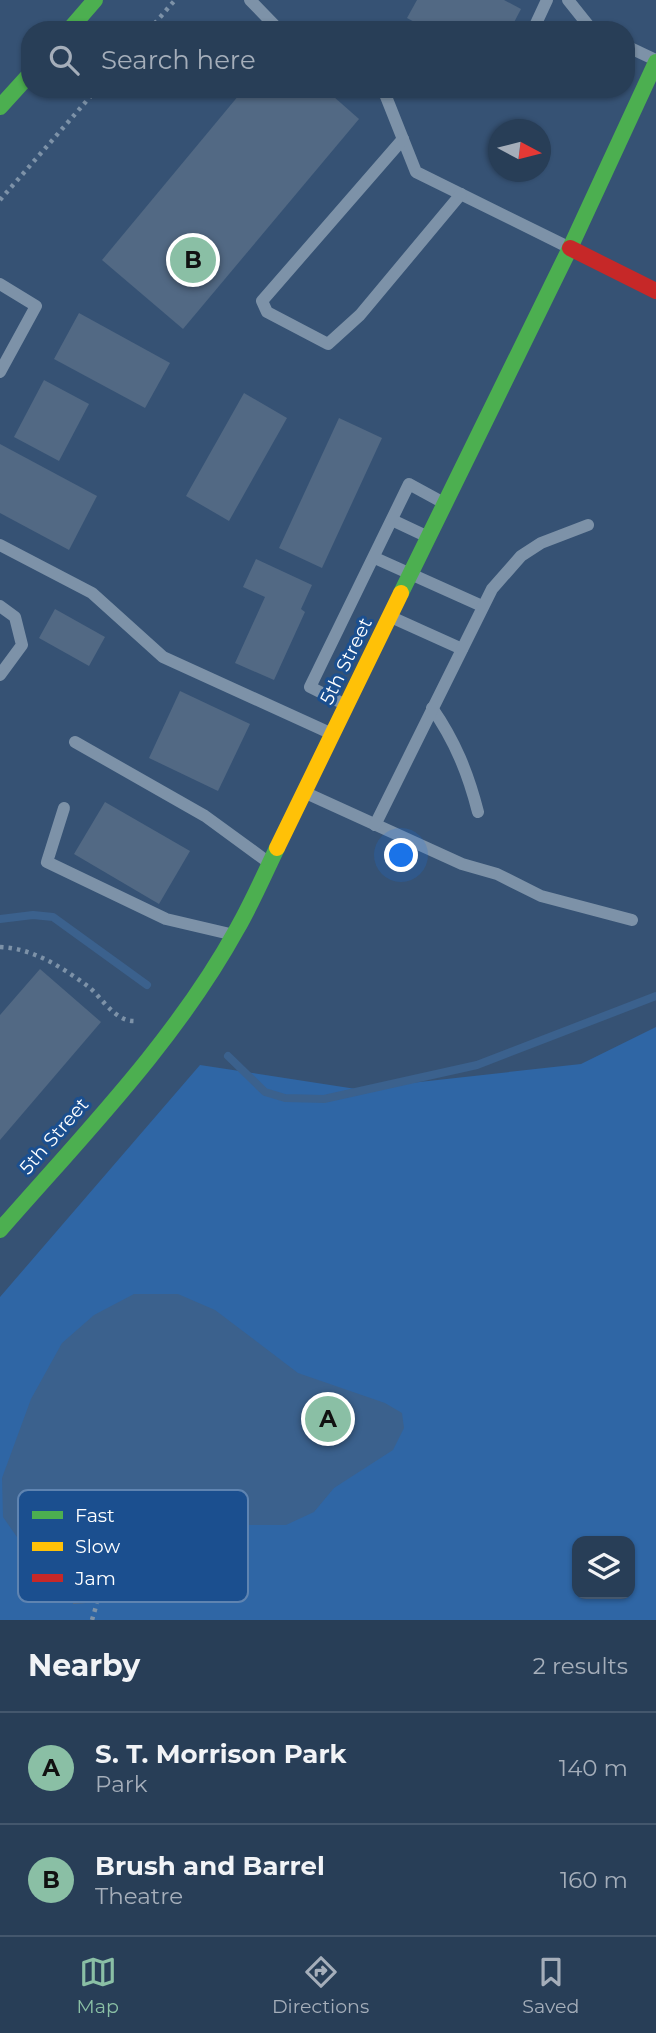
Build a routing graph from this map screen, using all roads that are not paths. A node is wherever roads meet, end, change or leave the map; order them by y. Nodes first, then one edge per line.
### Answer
1 (95, 0) edge
2 (250, 0) edge
3 (547, 0) edge
4 (568, 0) edge
5 (263, 5) edge
6 (77, 21) edge
7 (273, 21) edge
8 (537, 21) edge
9 (585, 21) edge
10 (635, 52) edge
11 (655, 66) edge
12 (21, 84) edge
13 (387, 98) edge
14 (0, 107) edge
15 (403, 139) junction
16 (461, 194) junction
17 (570, 248) junction
18 (0, 284) edge
19 (656, 291) edge
20 (0, 372) edge
21 (446, 504) junction
22 (392, 520) junction
23 (587, 525) dead end
24 (429, 538) junction
25 (0, 545) edge
26 (375, 558) junction
27 (411, 575) junction
28 (0, 606) edge
29 (482, 606) junction
30 (391, 617) junction
31 (462, 649) junction
32 (0, 675) edge
33 (348, 706) junction
34 (432, 708) junction
35 (333, 735) junction
36 (75, 741) dead end
37 (306, 793) junction
38 (64, 808) dead end
39 (478, 812) dead end
40 (375, 825) junction
41 (271, 864) junction
42 (632, 920) dead end
43 (234, 935) junction
44 (1, 1226) edge

1 - 6 street
2 - 5 lane
3 - 8 lane
4 - 9 lane
5 - 7 lane
10 - 11 lane
11 - 17 street, 5th Street
12 - 14 street
13 - 15 lane
15 - 16 lane
15 - 16 lane
16 - 17 lane
17 - 19 street
17 - 21 street, 5th Street
18 - 20 lane
21 - 22 lane
21 - 24 street, 5th Street
22 - 24 lane
22 - 26 lane
23 - 29 lane
24 - 27 street, 5th Street
25 - 35 lane
26 - 27 lane
26 - 33 lane
27 - 29 lane
27 - 30 street, 5th Street
28 - 32 lane
29 - 31 lane
30 - 31 lane
30 - 33 street, 5th Street
31 - 34 lane
33 - 35 street, 5th Street
34 - 39 lane
34 - 40 lane
35 - 37 street, 5th Street
36 - 41 lane
37 - 40 lane
37 - 41 street, 5th Street
38 - 43 lane
40 - 42 lane
41 - 43 street, 5th Street
43 - 44 street, 5th Street

